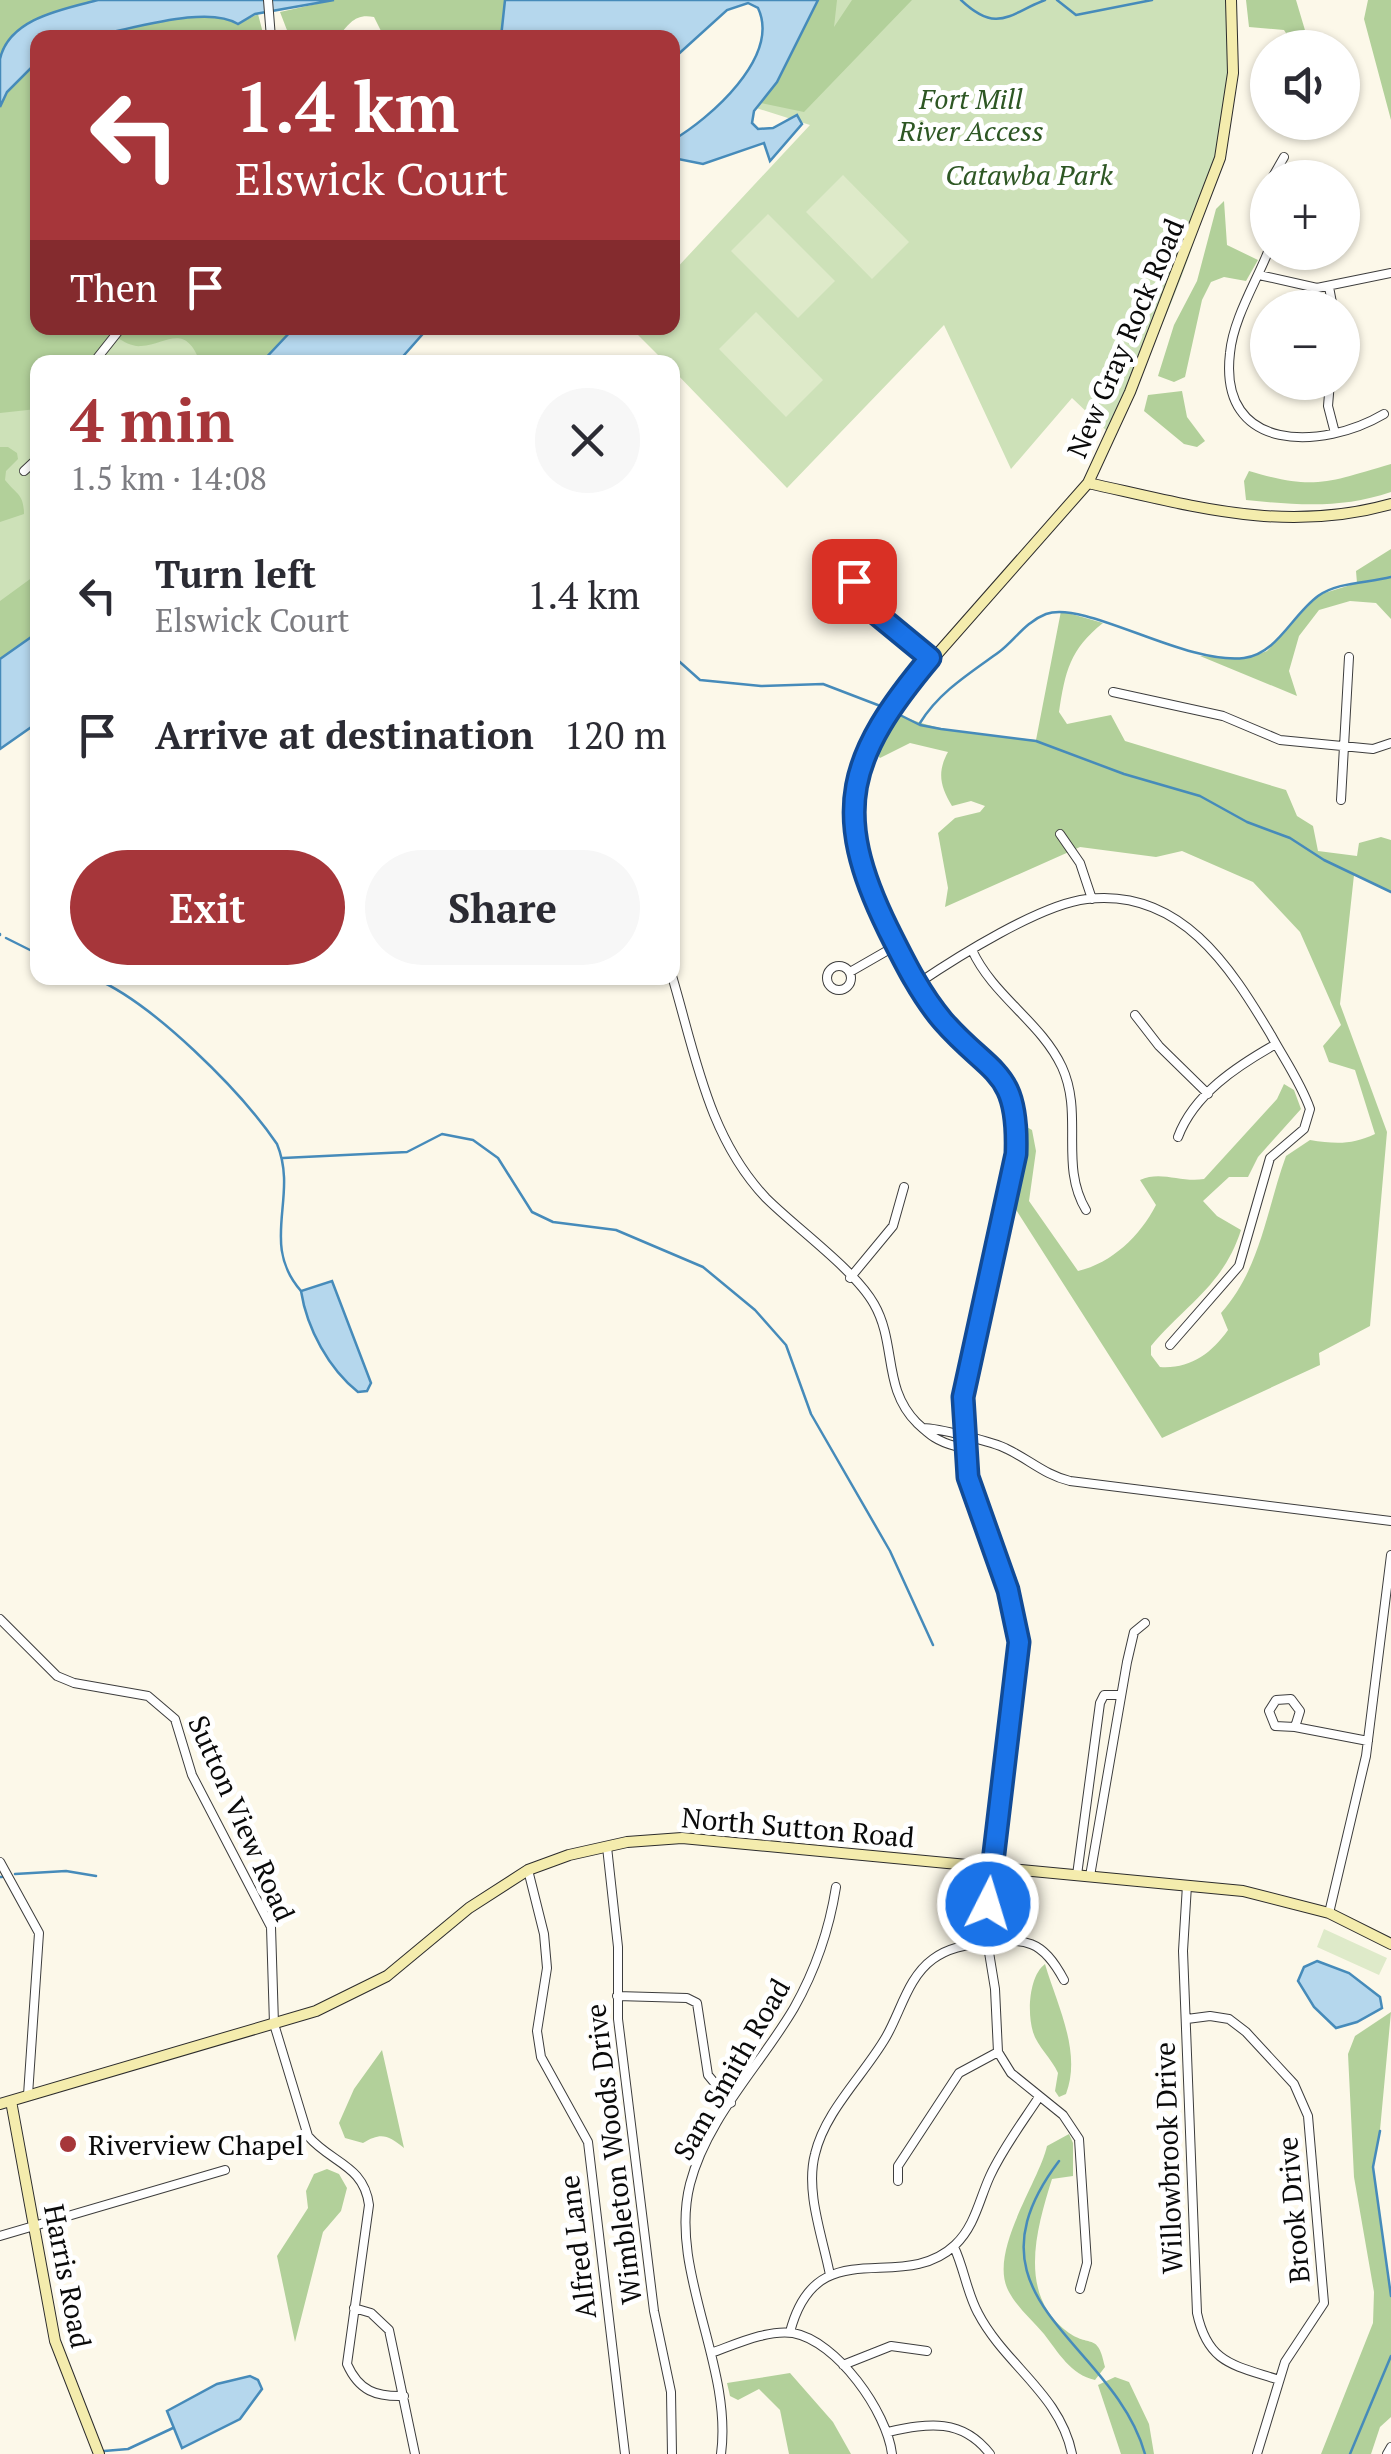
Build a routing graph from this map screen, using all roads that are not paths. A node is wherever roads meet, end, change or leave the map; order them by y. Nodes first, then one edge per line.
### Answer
1 (268, 0) edge
2 (1231, 0) edge
3 (270, 30) edge
4 (1284, 157) dead end
5 (1282, 160) edge
6 (1261, 270) edge
7 (1391, 272) edge
8 (1259, 275) junction
9 (1329, 287) junction
10 (1330, 290) edge
11 (115, 335) edge
12 (100, 355) edge
13 (1328, 400) edge
14 (1384, 414) dead end
15 (1334, 432) junction
16 (30, 465) edge
17 (24, 471) dead end
18 (1088, 483) junction
19 (1391, 504) edge
20 (862, 602) dead end
21 (1349, 657) dead end
22 (930, 658) junction
23 (1114, 692) dead end
24 (1391, 743) edge
25 (1344, 746) junction
26 (1340, 800) dead end
27 (1060, 834) dead end
28 (1092, 899) junction
29 (896, 945) junction
30 (972, 950) junction
31 (850, 972) dead end
32 (918, 984) junction
33 (675, 985) edge
34 (1135, 1015) dead end
35 (1276, 1044) junction
36 (1208, 1094) junction
37 (1178, 1137) dead end
38 (904, 1187) dead end
39 (1086, 1210) dead end
40 (850, 1278) junction
41 (1170, 1345) dead end
42 (964, 1439) junction
43 (1391, 1520) edge
44 (1391, 1555) edge
45 (1388, 1604) edge
46 (0, 1619) edge
47 (1145, 1623) dead end
48 (1121, 1695) junction
49 (1295, 1728) junction
50 (1368, 1741) junction
51 (608, 1846) junction
52 (0, 1862) edge
53 (992, 1867) junction
54 (528, 1870) junction
55 (1076, 1875) junction
56 (1090, 1876) junction
57 (1191, 1886) junction
58 (836, 1887) dead end
59 (1329, 1912) junction
60 (987, 1942) junction
61 (1391, 1944) edge
62 (1064, 1980) dead end
63 (617, 1996) junction
64 (1187, 2019) junction
65 (274, 2024) junction
66 (998, 2052) junction
67 (28, 2096) junction
68 (1040, 2097) junction
69 (5, 2102) edge
70 (731, 2103) junction
71 (225, 2170) dead end
72 (898, 2181) dead end
73 (34, 2226) junction
74 (0, 2236) edge
75 (954, 2247) junction
76 (830, 2275) junction
77 (1080, 2289) dead end
78 (354, 2308) junction
79 (790, 2332) junction
80 (927, 2351) dead end
81 (710, 2352) junction
82 (843, 2364) junction
83 (1279, 2380) junction
84 (404, 2396) junction
85 (888, 2432) junction
86 (1391, 2446) edge
87 (100, 2454) edge
88 (415, 2454) edge
89 (626, 2454) edge
90 (672, 2454) edge
91 (721, 2454) edge
92 (892, 2454) edge
93 (990, 2454) edge
94 (1072, 2454) edge
95 (1257, 2454) edge
96 (1386, 2454) edge

1 - 3 street
2 - 18 street, New Gray Rock Road
4 - 5 street
6 - 8 street
7 - 9 street
8 - 9 street
8 - 15 street
9 - 10 street
11 - 12 street
13 - 15 street
14 - 15 street
16 - 17 street
18 - 19 street
18 - 22 street, New Gray Rock Road
20 - 22 street
21 - 25 street
22 - 29 street, New Gray Rock Road
23 - 25 street
24 - 25 street
25 - 26 street
27 - 28 street
28 - 30 street
28 - 35 street
29 - 31 street
29 - 32 street, New Gray Rock Road
30 - 32 street
30 - 39 street
32 - 42 street, New Gray Rock Road
33 - 40 street
34 - 36 street
35 - 36 street
35 - 41 street
36 - 37 street
38 - 40 street
40 - 42 street
42 - 43 street
42 - 53 street, New Gray Rock Road
44 - 45 street
45 - 50 street
46 - 65 street, Sutton View Road
47 - 48 street
48 - 55 street
48 - 56 street
49 - 49 street
49 - 50 street
50 - 59 street
51 - 53 street, North Sutton Road
51 - 54 street, North Sutton Road
51 - 63 street, Wimbleton Woods Drive
52 - 67 street
53 - 55 street, North Sutton Road
53 - 60 street
54 - 65 street, North Sutton Road
54 - 89 street, Alfred Lane
55 - 56 street, North Sutton Road
56 - 57 street, North Sutton Road
57 - 59 street, North Sutton Road
57 - 64 street, Willowbrook Drive
58 - 70 street, Sam Smith Road
59 - 61 street, North Sutton Road
60 - 62 street
60 - 66 street
60 - 76 street
63 - 70 street
63 - 90 street, Wimbleton Woods Drive
64 - 83 street, Willowbrook Drive
64 - 83 street, Brook Drive
65 - 67 street, North Sutton Road
65 - 78 street, Sutton View Road
66 - 68 street
66 - 72 street
67 - 69 street, North Sutton Road
68 - 75 street
68 - 77 street
69 - 73 street, Harris Road
70 - 81 street, Sam Smith Road
71 - 73 street
73 - 74 street
73 - 87 street, Harris Road
75 - 76 street
75 - 94 street
76 - 79 street
78 - 84 street
78 - 84 street
79 - 81 street
79 - 82 street
80 - 82 street
81 - 91 street, Sam Smith Road
82 - 85 street
83 - 95 street, Brook Drive
84 - 88 street
85 - 92 street
85 - 93 street
86 - 96 street

